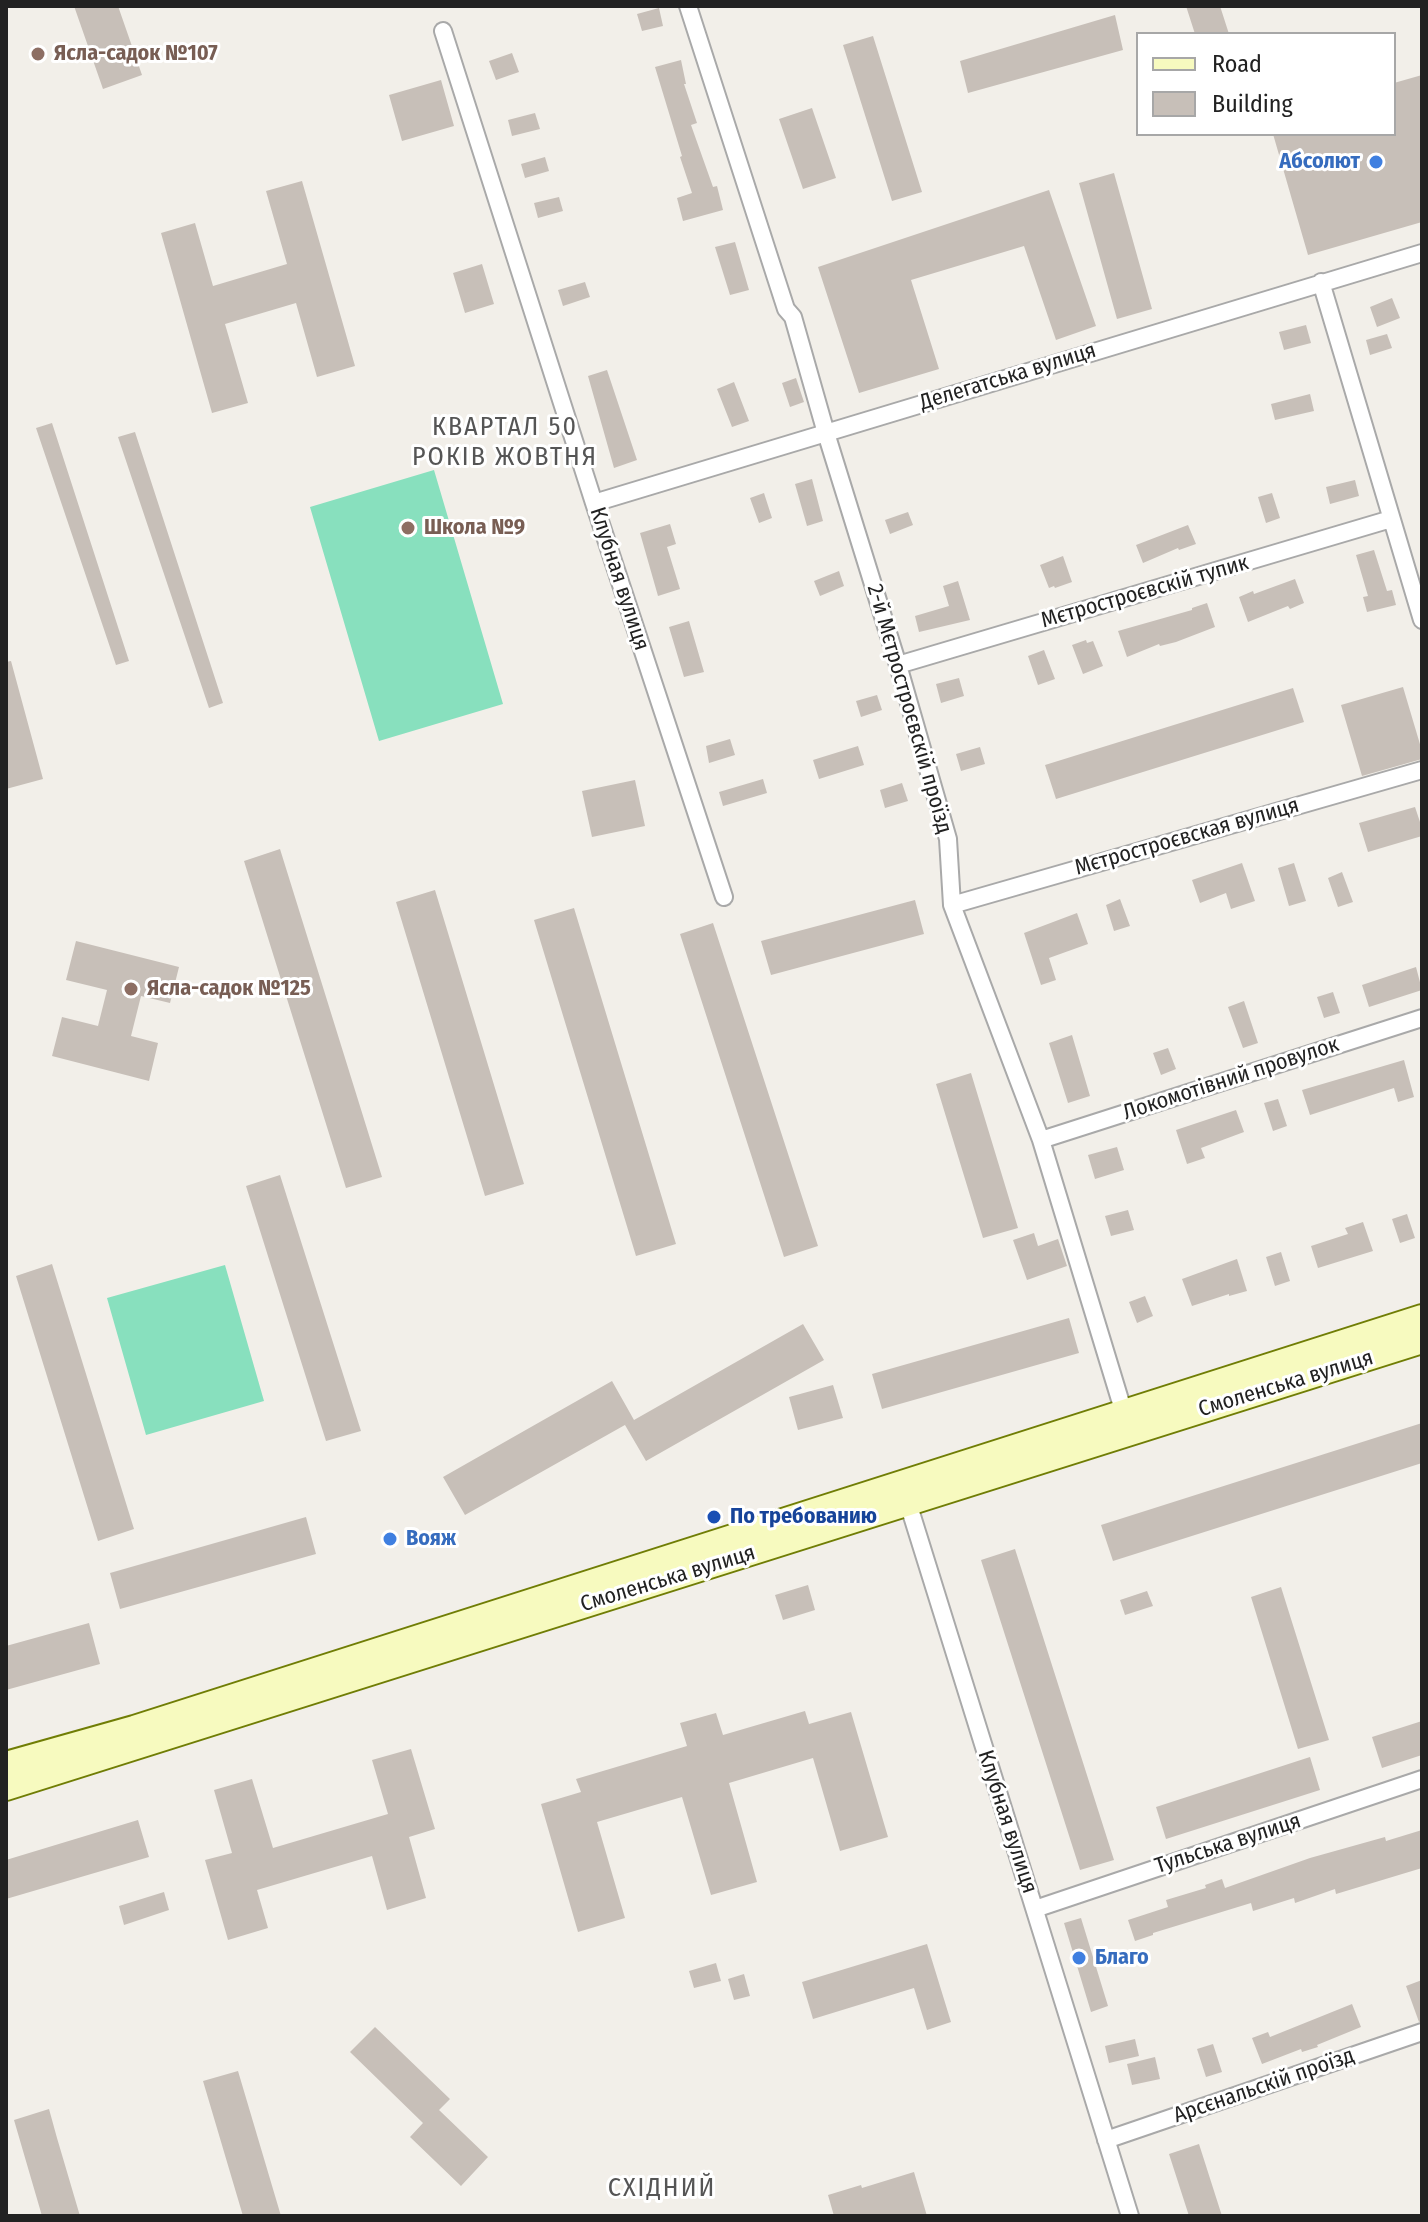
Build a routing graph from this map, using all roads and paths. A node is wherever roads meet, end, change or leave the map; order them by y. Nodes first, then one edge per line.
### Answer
1 (688, 6) edge
2 (443, 31) dead end
3 (1422, 253) edge
4 (1321, 282) junction
5 (826, 433) junction
6 (594, 503) junction
7 (1391, 519) junction
8 (1422, 620) edge
9 (898, 665) junction
10 (1422, 770) edge
11 (724, 897) dead end
12 (952, 905) junction
13 (1422, 1018) edge
14 (1041, 1140) junction
15 (1422, 1317) edge
16 (1422, 1341) edge
17 (1124, 1413) junction
18 (908, 1503) junction
19 (6, 1764) edge
20 (1422, 1779) edge
21 (6, 1788) edge
22 (1035, 1909) junction
23 (1422, 2032) edge
24 (1106, 2140) junction
25 (1130, 2216) edge

1 - 5 street, 2-й Мєтростроєвскій проїзд
2 - 6 street, Клубная вулиця
3 - 4 street, Делегатська вулиця
4 - 5 street, Делегатська вулиця
4 - 7 street
5 - 6 street, Делегатська вулиця
5 - 9 street, 2-й Мєтростроєвскій проїзд
6 - 11 street, Клубная вулиця
7 - 8 street
7 - 9 street, Мєтростроєвскій тупик
9 - 12 street, 2-й Мєтростроєвскій проїзд
10 - 12 street, Мєтростроєвская вулиця
12 - 14 street, 2-й Мєтростроєвскій проїзд
13 - 14 street, Локомотівний провулок
14 - 17 street, 2-й Мєтростроєвскій проїзд
15 - 17 street, Смоленська вулиця
16 - 18 street, Смоленська вулиця
17 - 19 street, Смоленська вулиця
18 - 21 street, Смоленська вулиця
18 - 22 street, Клубная вулиця
20 - 22 street, Тульська вулиця
22 - 24 street, Клубная вулиця
23 - 24 street, Арсєнальскій проїзд
24 - 25 street, Клубная вулиця

